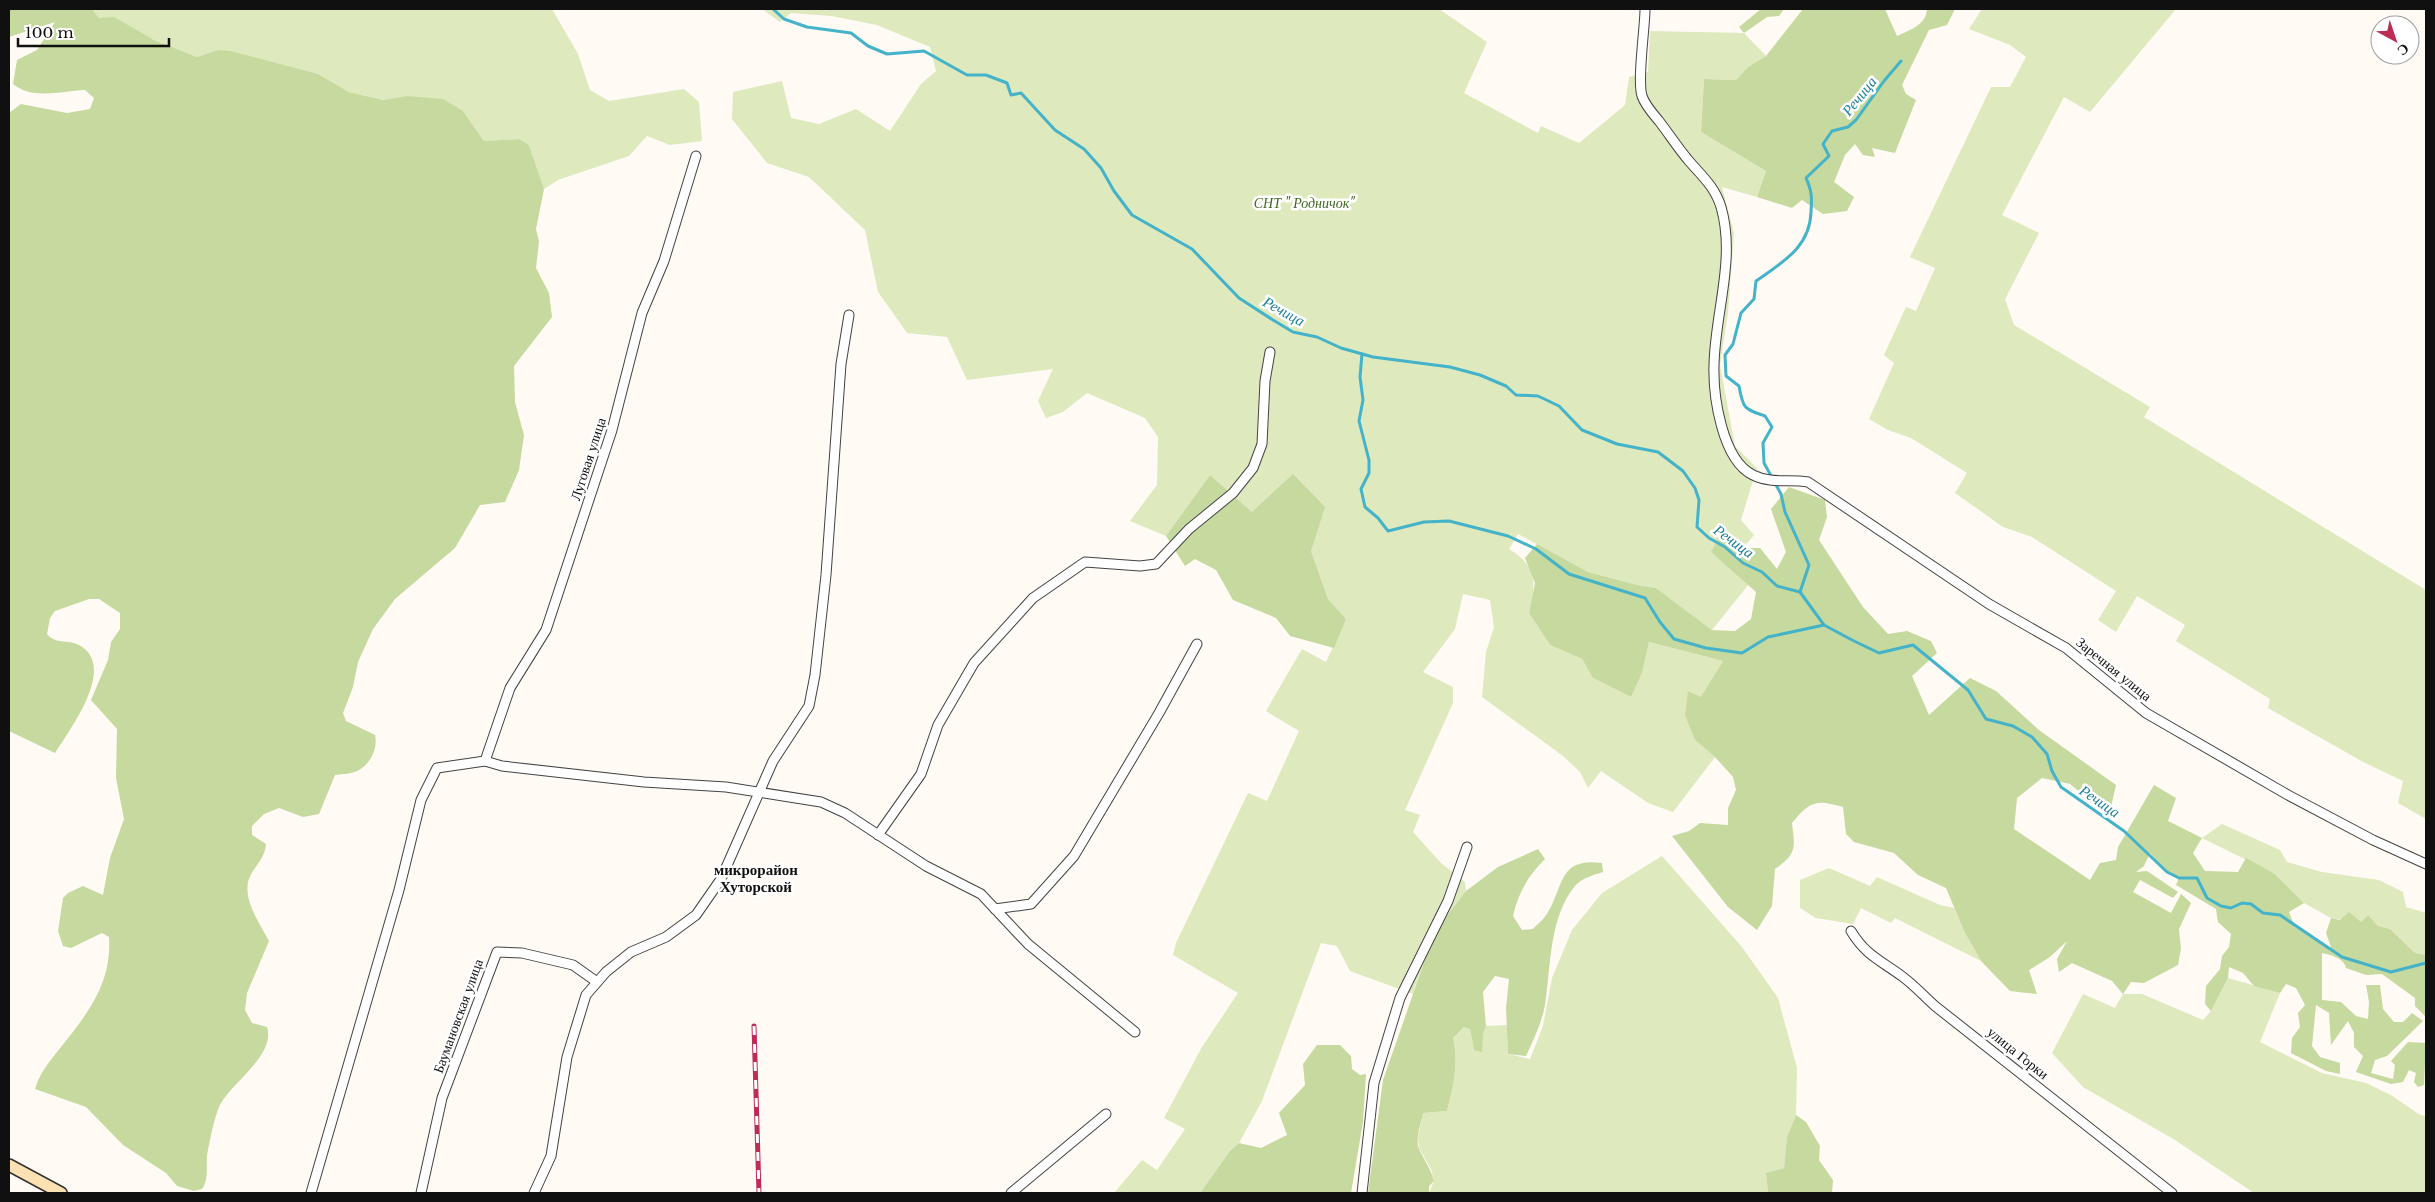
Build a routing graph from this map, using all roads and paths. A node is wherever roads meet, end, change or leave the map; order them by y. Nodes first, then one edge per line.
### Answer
1 (1646, 9) edge
2 (696, 156) dead end
3 (849, 315) dead end
4 (1270, 352) dead end
5 (1197, 644) dead end
6 (485, 761) junction
7 (760, 794) junction
8 (878, 835) junction
9 (1467, 847) dead end
10 (2426, 864) edge
11 (995, 909) junction
12 (1851, 932) dead end
13 (597, 982) junction
14 (1135, 1032) dead end
15 (1106, 1114) dead end
16 (9, 1165) edge
17 (61, 1193) edge
18 (311, 1193) edge
19 (421, 1193) edge
20 (534, 1193) edge
21 (1012, 1193) edge
22 (1362, 1193) edge
23 (2172, 1193) edge

1 - 10 street, Заречная улица
2 - 6 street, Луговая улица
3 - 7 street
4 - 8 street
5 - 11 street
6 - 7 street
6 - 18 street
7 - 8 street
7 - 13 street
8 - 11 street
9 - 22 street
11 - 14 street
12 - 23 street, улица Горки
13 - 19 street, Баумановская улица
13 - 20 street
15 - 21 street
16 - 17 street

